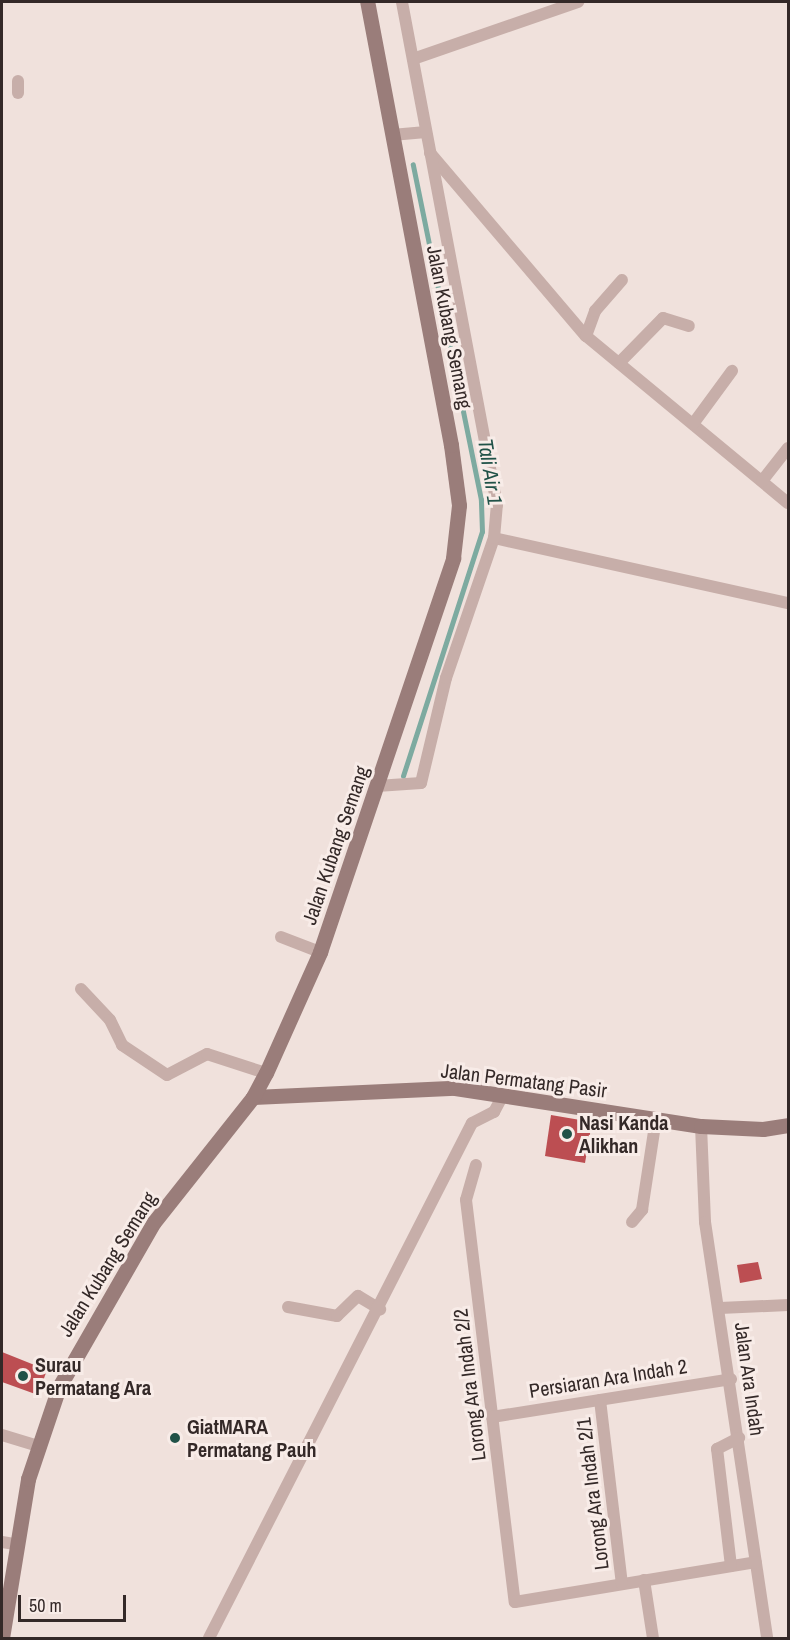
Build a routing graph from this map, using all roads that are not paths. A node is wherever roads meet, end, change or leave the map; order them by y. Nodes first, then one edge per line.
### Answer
1 (367, 2) edge
2 (402, 2) edge
3 (578, 2) edge
4 (413, 59) junction
5 (426, 132) junction
6 (392, 135) junction
7 (429, 151) junction
8 (622, 280) dead end
9 (689, 326) dead end
10 (586, 336) junction
11 (619, 363) junction
12 (732, 371) dead end
13 (693, 424) junction
14 (789, 448) edge
15 (762, 481) junction
16 (789, 503) edge
17 (494, 538) junction
18 (789, 603) edge
19 (377, 786) junction
20 (281, 937) dead end
21 (320, 952) junction
22 (81, 989) dead end
23 (266, 1073) junction
24 (503, 1095) junction
25 (254, 1097) junction
26 (656, 1119) junction
27 (789, 1125) edge
28 (701, 1126) junction
29 (476, 1165) dead end
30 (632, 1222) dead end
31 (789, 1305) edge
32 (288, 1307) dead end
33 (720, 1308) junction
34 (380, 1309) junction
35 (731, 1379) junction
36 (600, 1400) junction
37 (492, 1417) junction
38 (2, 1435) edge
39 (739, 1438) junction
40 (37, 1446) junction
41 (8, 1543) edge
42 (756, 1562) junction
43 (731, 1566) junction
44 (644, 1580) junction
45 (622, 1584) junction
46 (2, 1638) edge
47 (209, 1638) edge
48 (653, 1638) edge
49 (767, 1638) edge

1 - 6 main road, Jalan Kubang Semang
2 - 4 street
3 - 4 street
4 - 5 street
5 - 6 street
5 - 7 street
6 - 19 main road, Jalan Kubang Semang
7 - 10 street
7 - 17 street
8 - 10 street
9 - 11 street
10 - 11 street
11 - 13 street
12 - 13 street
13 - 15 street
14 - 15 street
15 - 16 street
17 - 18 street
17 - 19 street
19 - 21 main road, Jalan Kubang Semang
20 - 21 street
21 - 23 main road, Jalan Kubang Semang
22 - 23 street
23 - 25 main road, Jalan Kubang Semang
24 - 25 main road, Jalan Permatang Pasir
24 - 26 main road, Jalan Permatang Pasir
24 - 34 street
25 - 40 main road, Jalan Kubang Semang
26 - 28 main road, Jalan Permatang Pasir
26 - 30 street
27 - 28 main road, Jalan Permatang Pasir
28 - 33 street, Jalan Ara Indah
29 - 37 street, Lorong Ara Indah 2/2
31 - 33 street
32 - 34 street
33 - 35 street, Jalan Ara Indah
34 - 47 street
35 - 36 street, Persiaran Ara Indah 2
35 - 39 street, Jalan Ara Indah
36 - 37 street, Persiaran Ara Indah 2
36 - 45 street, Lorong Ara Indah 2/1
37 - 45 street, Lorong Ara Indah 2/2
38 - 40 street
39 - 42 street, Jalan Ara Indah
39 - 43 street
40 - 41 main road, Jalan Kubang Semang
41 - 46 main road, Jalan Kubang Semang
42 - 43 street
42 - 49 street, Jalan Ara Indah
43 - 44 street
44 - 45 street
44 - 48 street

